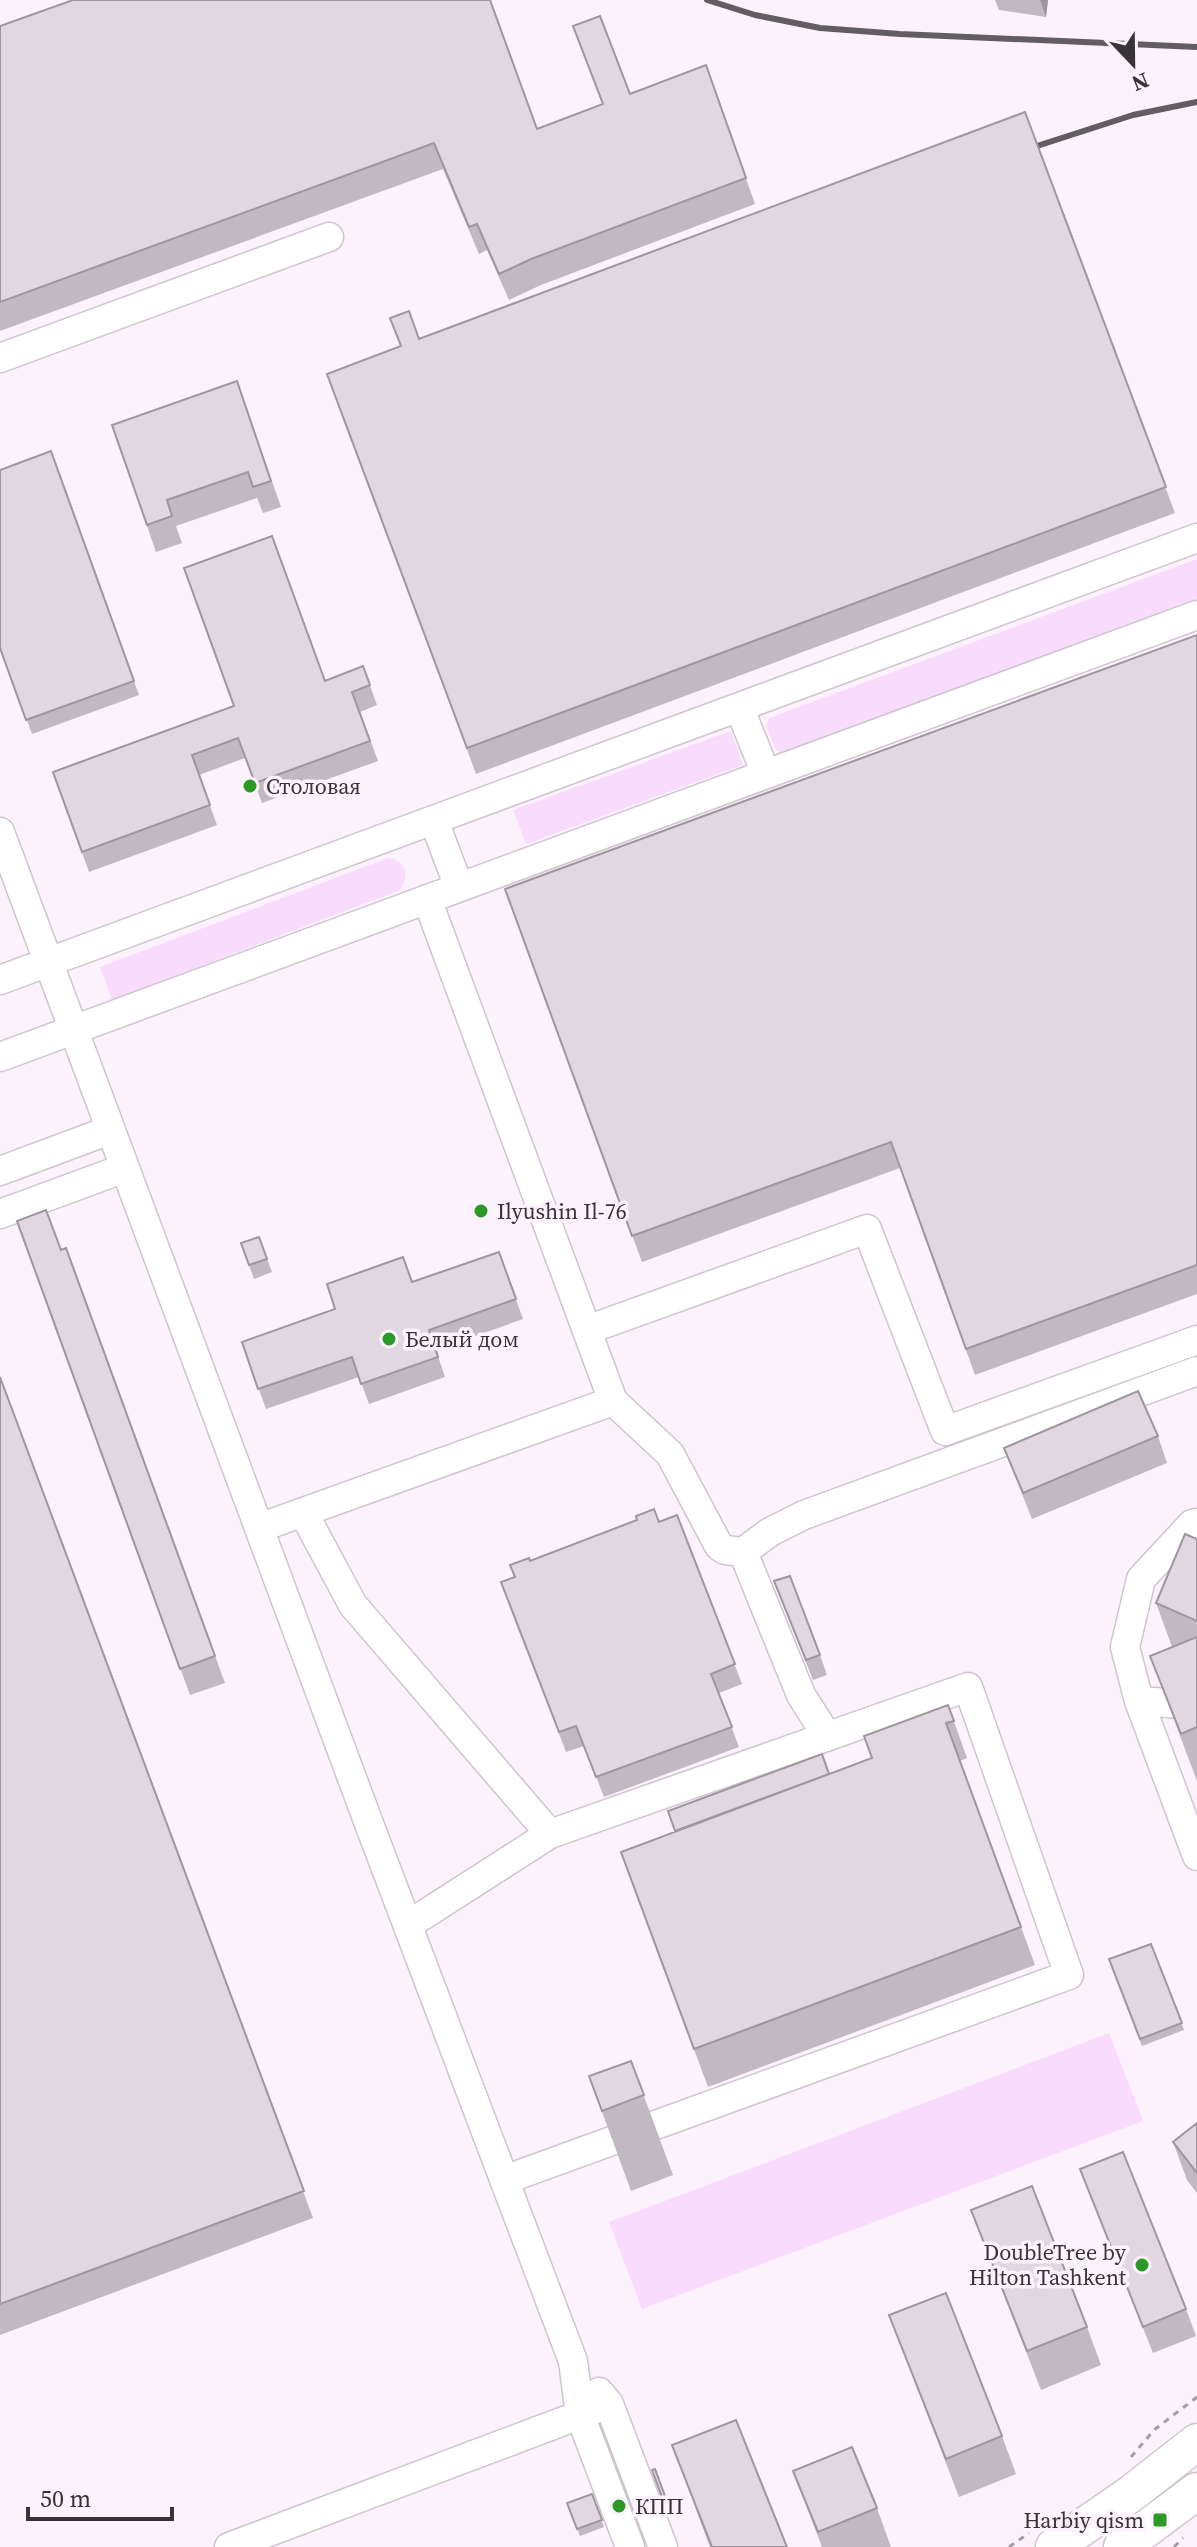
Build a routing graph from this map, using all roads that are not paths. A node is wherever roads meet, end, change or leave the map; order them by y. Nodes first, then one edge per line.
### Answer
1 (329, 237) dead end
2 (0, 358) edge
3 (1197, 538) edge
4 (1197, 615) edge
5 (739, 707) junction
6 (766, 774) junction
7 (434, 821) junction
8 (0, 832) edge
9 (459, 887) junction
10 (427, 899) junction
11 (49, 963) junction
12 (0, 980) edge
13 (73, 1029) junction
14 (0, 1057) edge
15 (110, 1130) junction
16 (125, 1168) junction
17 (0, 1171) edge
18 (0, 1214) edge
19 (587, 1330) junction
20 (1197, 1340) edge
21 (1197, 1371) edge
22 (613, 1401) junction
23 (303, 1512) junction
24 (1195, 1525) edge
25 (259, 1528) junction
26 (743, 1552) junction
27 (1139, 1701) junction
28 (1197, 1705) edge
29 (827, 1736) junction
30 (550, 1834) junction
31 (1197, 1856) edge
32 (408, 1925) junction
33 (504, 2180) junction
34 (573, 2361) junction
35 (609, 2404) junction
36 (580, 2415) junction
37 (1197, 2442) edge
38 (1197, 2491) edge
39 (1044, 2538) edge
40 (229, 2547) edge
41 (630, 2547) edge
42 (663, 2547) edge
43 (1122, 2547) edge

1 - 2 street
3 - 5 street
4 - 6 street
5 - 6 street
5 - 7 street
6 - 9 street
7 - 9 street
7 - 11 street
8 - 11 street
9 - 10 street
10 - 13 street
10 - 19 street
11 - 12 street
11 - 13 street
13 - 14 street
13 - 15 street
15 - 16 street
15 - 17 street
16 - 18 street
16 - 25 street
19 - 20 street
19 - 22 street
21 - 26 street
22 - 23 street
22 - 26 street
23 - 25 street
23 - 30 street
24 - 27 street
25 - 32 street
26 - 29 street
27 - 28 street
27 - 31 street
29 - 30 street
29 - 33 street
30 - 32 street
32 - 33 street
33 - 34 street
34 - 35 street
34 - 36 street
35 - 36 street
35 - 42 street
36 - 40 street
36 - 41 street
37 - 39 main road
38 - 43 main road

